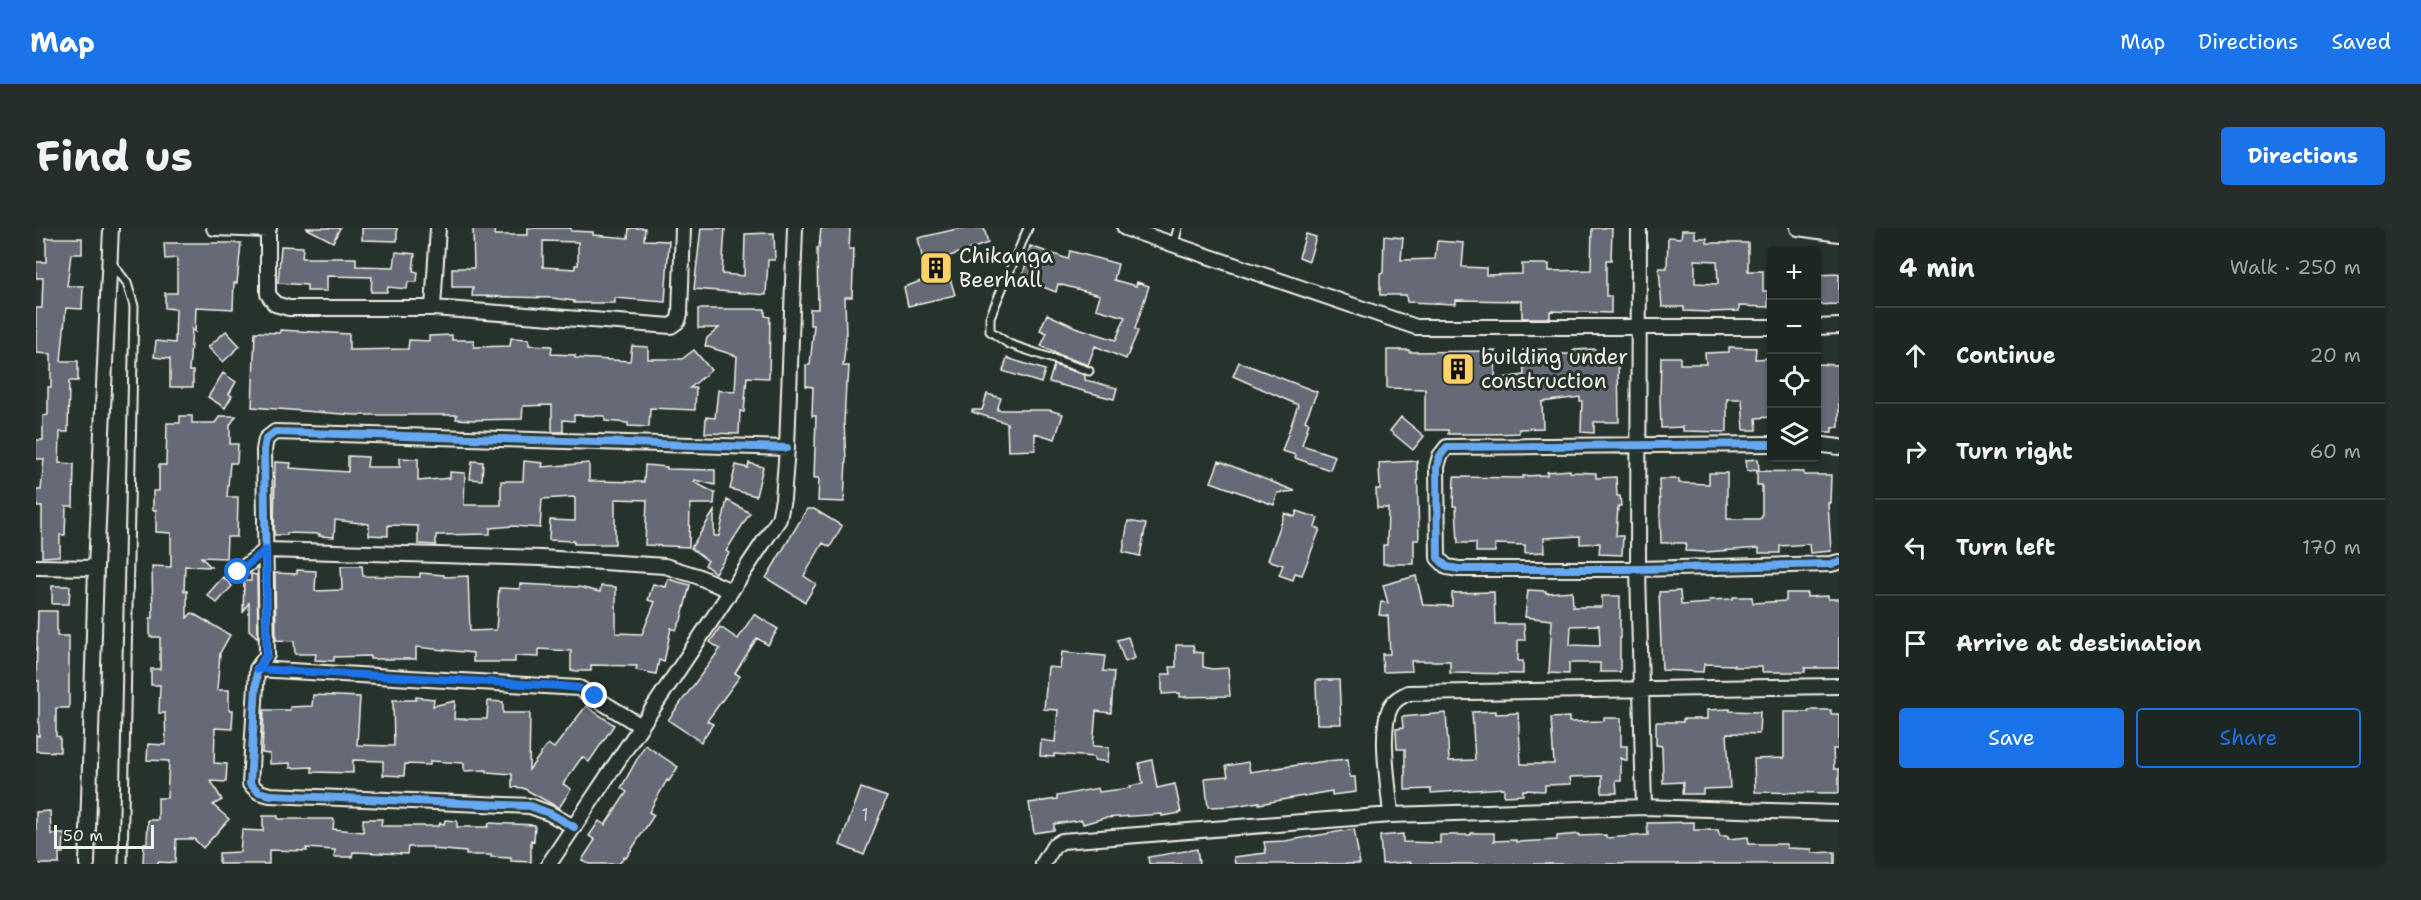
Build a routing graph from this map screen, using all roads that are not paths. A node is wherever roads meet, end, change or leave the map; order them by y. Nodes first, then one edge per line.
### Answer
1 (111, 228) edge
2 (214, 228) edge
3 (438, 228) edge
4 (684, 228) edge
5 (795, 228) edge
6 (1028, 228) edge
7 (1125, 228) edge
8 (1178, 228) edge
9 (1639, 228) edge
10 (1798, 228) edge
11 (268, 229) edge
12 (1839, 234) edge
13 (1174, 243) junction
14 (109, 259) junction
15 (433, 308) junction
16 (1839, 326) edge
17 (1767, 327) edge
18 (1821, 327) edge
19 (1637, 328) junction
20 (1089, 371) dead end
21 (1767, 444) edge
22 (1821, 445) edge
23 (787, 447) junction
24 (1639, 447) junction
25 (1839, 447) edge
26 (266, 550) junction
27 (1839, 562) edge
28 (36, 567) edge
29 (96, 568) junction
30 (1638, 570) junction
31 (238, 572) dead end
32 (731, 591) junction
33 (257, 669) junction
34 (1839, 686) edge
35 (1641, 688) junction
36 (641, 726) junction
37 (1644, 807) junction
38 (1839, 813) edge
39 (1391, 815) junction
40 (574, 827) junction
41 (87, 864) edge
42 (123, 864) edge
43 (549, 864) edge
44 (1043, 864) edge

1 - 14 street
2 - 11 street
3 - 15 street
4 - 15 street
5 - 23 street
6 - 20 lane
7 - 13 street
8 - 13 lane
9 - 19 street
10 - 12 street
11 - 15 street
13 - 19 street
14 - 29 street
14 - 42 lane
16 - 18 street
17 - 19 street
19 - 24 street
21 - 24 street
22 - 25 street
23 - 26 street
23 - 32 street
24 - 30 street
24 - 30 street
26 - 31 street
26 - 32 street
26 - 33 street
27 - 30 street
28 - 29 street
29 - 41 street
30 - 35 street
32 - 36 street
33 - 36 street
33 - 40 street
34 - 35 street
35 - 37 street
35 - 39 street
36 - 40 street
37 - 38 street
37 - 39 street
39 - 44 street
40 - 43 street

